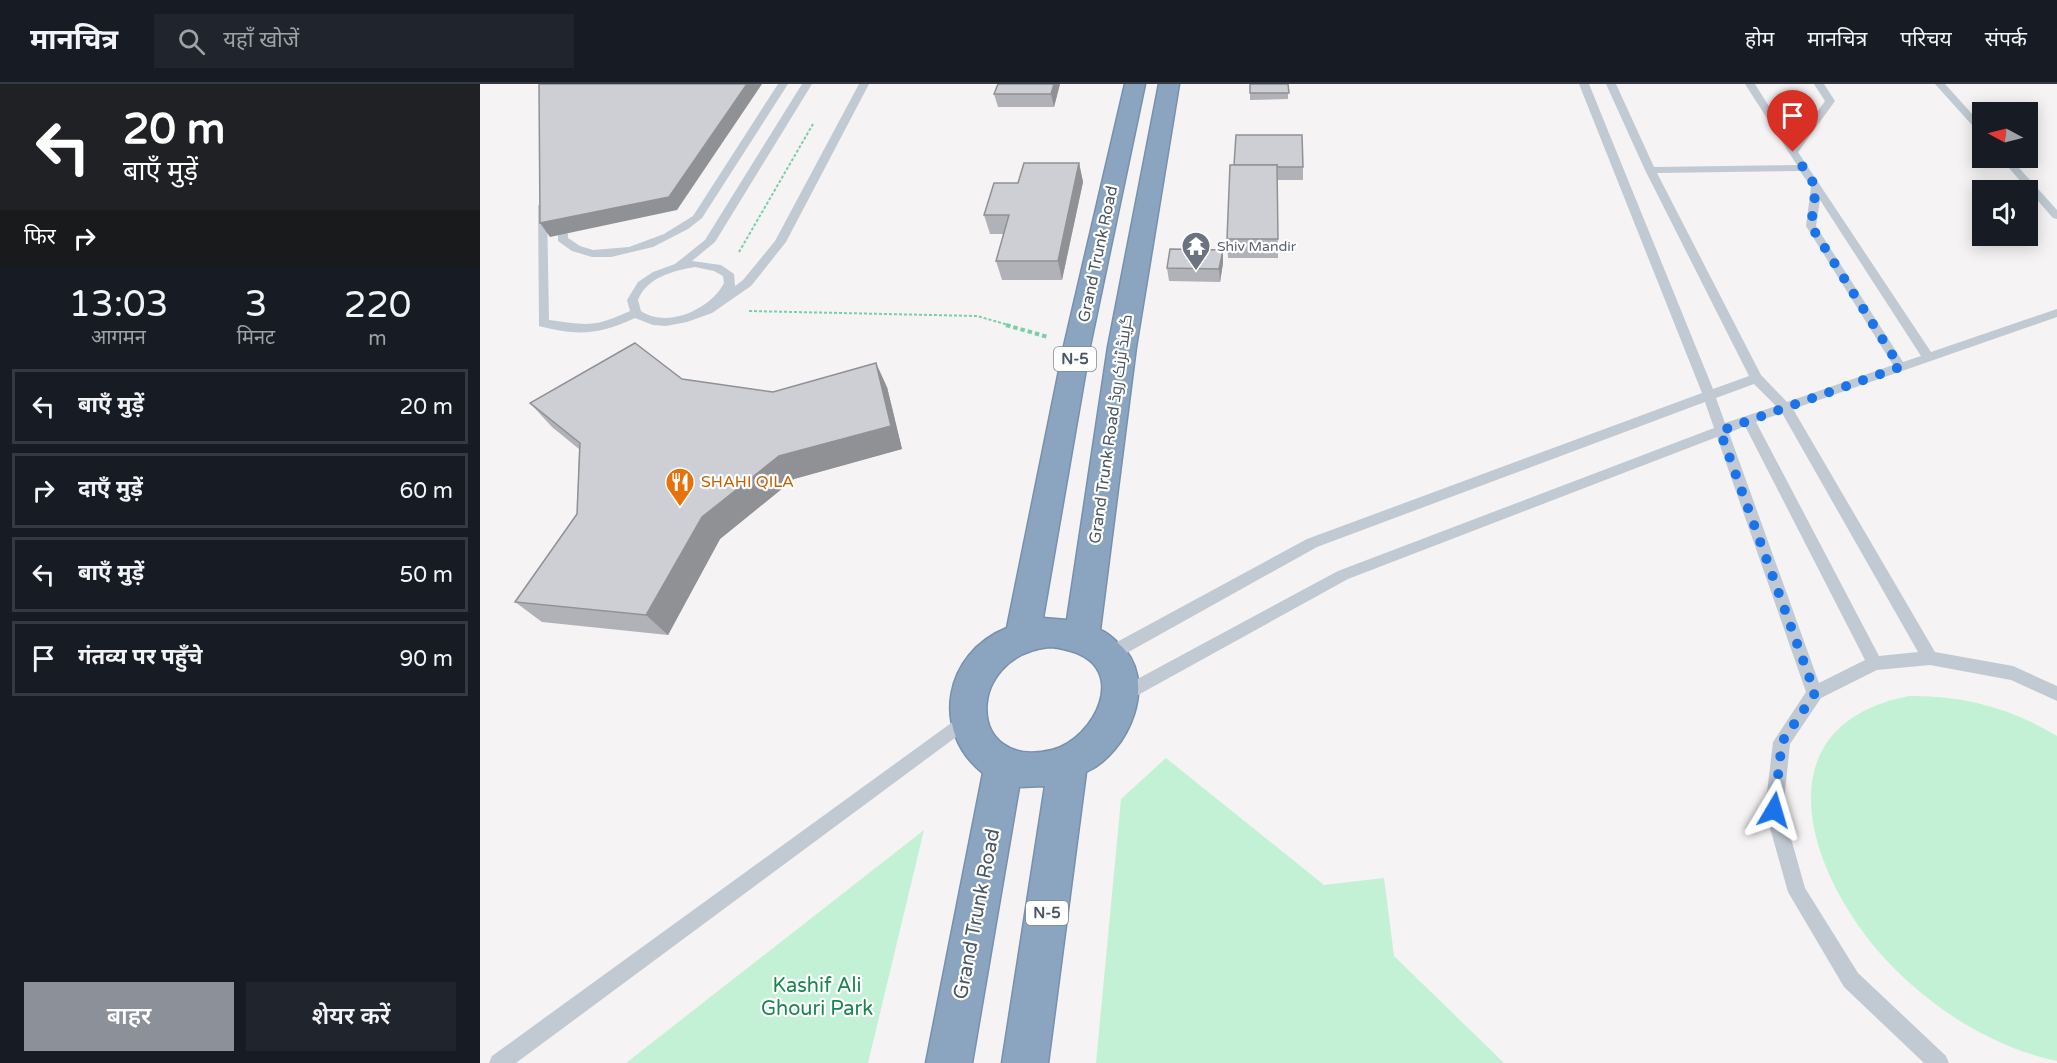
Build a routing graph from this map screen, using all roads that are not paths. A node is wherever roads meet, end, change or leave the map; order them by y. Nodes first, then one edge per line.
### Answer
1 (783, 84) edge
2 (807, 84) edge
3 (864, 84) edge
4 (1135, 84) edge
5 (1169, 84) edge
6 (1584, 84) edge
7 (1611, 84) edge
8 (1750, 84) edge
9 (1819, 84) edge
10 (1940, 84) edge
11 (1972, 120) edge
12 (1793, 152) junction
13 (1803, 168) junction
14 (2014, 168) edge
15 (1650, 170) junction
16 (1816, 187) junction
17 (542, 192) edge
18 (2057, 216) edge
19 (563, 234) edge
20 (673, 268) junction
21 (708, 310) junction
22 (635, 313) junction
23 (2057, 313) edge
24 (1928, 357) junction
25 (1900, 367) junction
26 (1756, 378) junction
27 (1709, 396) junction
28 (1785, 407) junction
29 (1748, 420) junction
30 (1720, 431) junction
31 (1023, 636) junction
32 (1096, 646) junction
33 (1930, 658) junction
34 (1875, 663) junction
35 (1815, 693) junction
36 (2057, 694) edge
37 (1123, 696) junction
38 (965, 721) junction
39 (1079, 755) junction
40 (1004, 765) junction
41 (499, 1063) edge
42 (949, 1063) edge
43 (1025, 1063) edge
44 (1939, 1063) edge

1 - 19 lane
2 - 20 lane
3 - 21 lane
4 - 31 highway, Grand Trunk Road / N-5
5 - 32 highway, Grand Trunk Road گرینڈ ٹرنک روڈ / N-5
6 - 27 lane
7 - 15 lane
8 - 12 lane
9 - 12 lane
10 - 11 lane
12 - 13 lane
13 - 15 lane
13 - 16 lane
14 - 18 lane
15 - 26 lane
16 - 24 lane
16 - 25 lane
17 - 22 lane
20 - 21 lane
20 - 22 lane
21 - 22 lane
23 - 24 lane
24 - 25 lane
25 - 28 lane
26 - 27 lane
26 - 28 lane
27 - 30 lane
27 - 32 lane
28 - 29 lane
28 - 33 lane
29 - 30 lane
29 - 34 lane
30 - 35 lane
30 - 37 lane
31 - 32 highway
31 - 38 highway
32 - 37 highway
33 - 34 lane
33 - 36 lane
34 - 35 lane
35 - 44 lane
37 - 39 highway
38 - 40 highway
38 - 41 lane
39 - 40 highway
39 - 43 highway, N-5
40 - 42 highway, Grand Trunk Road

